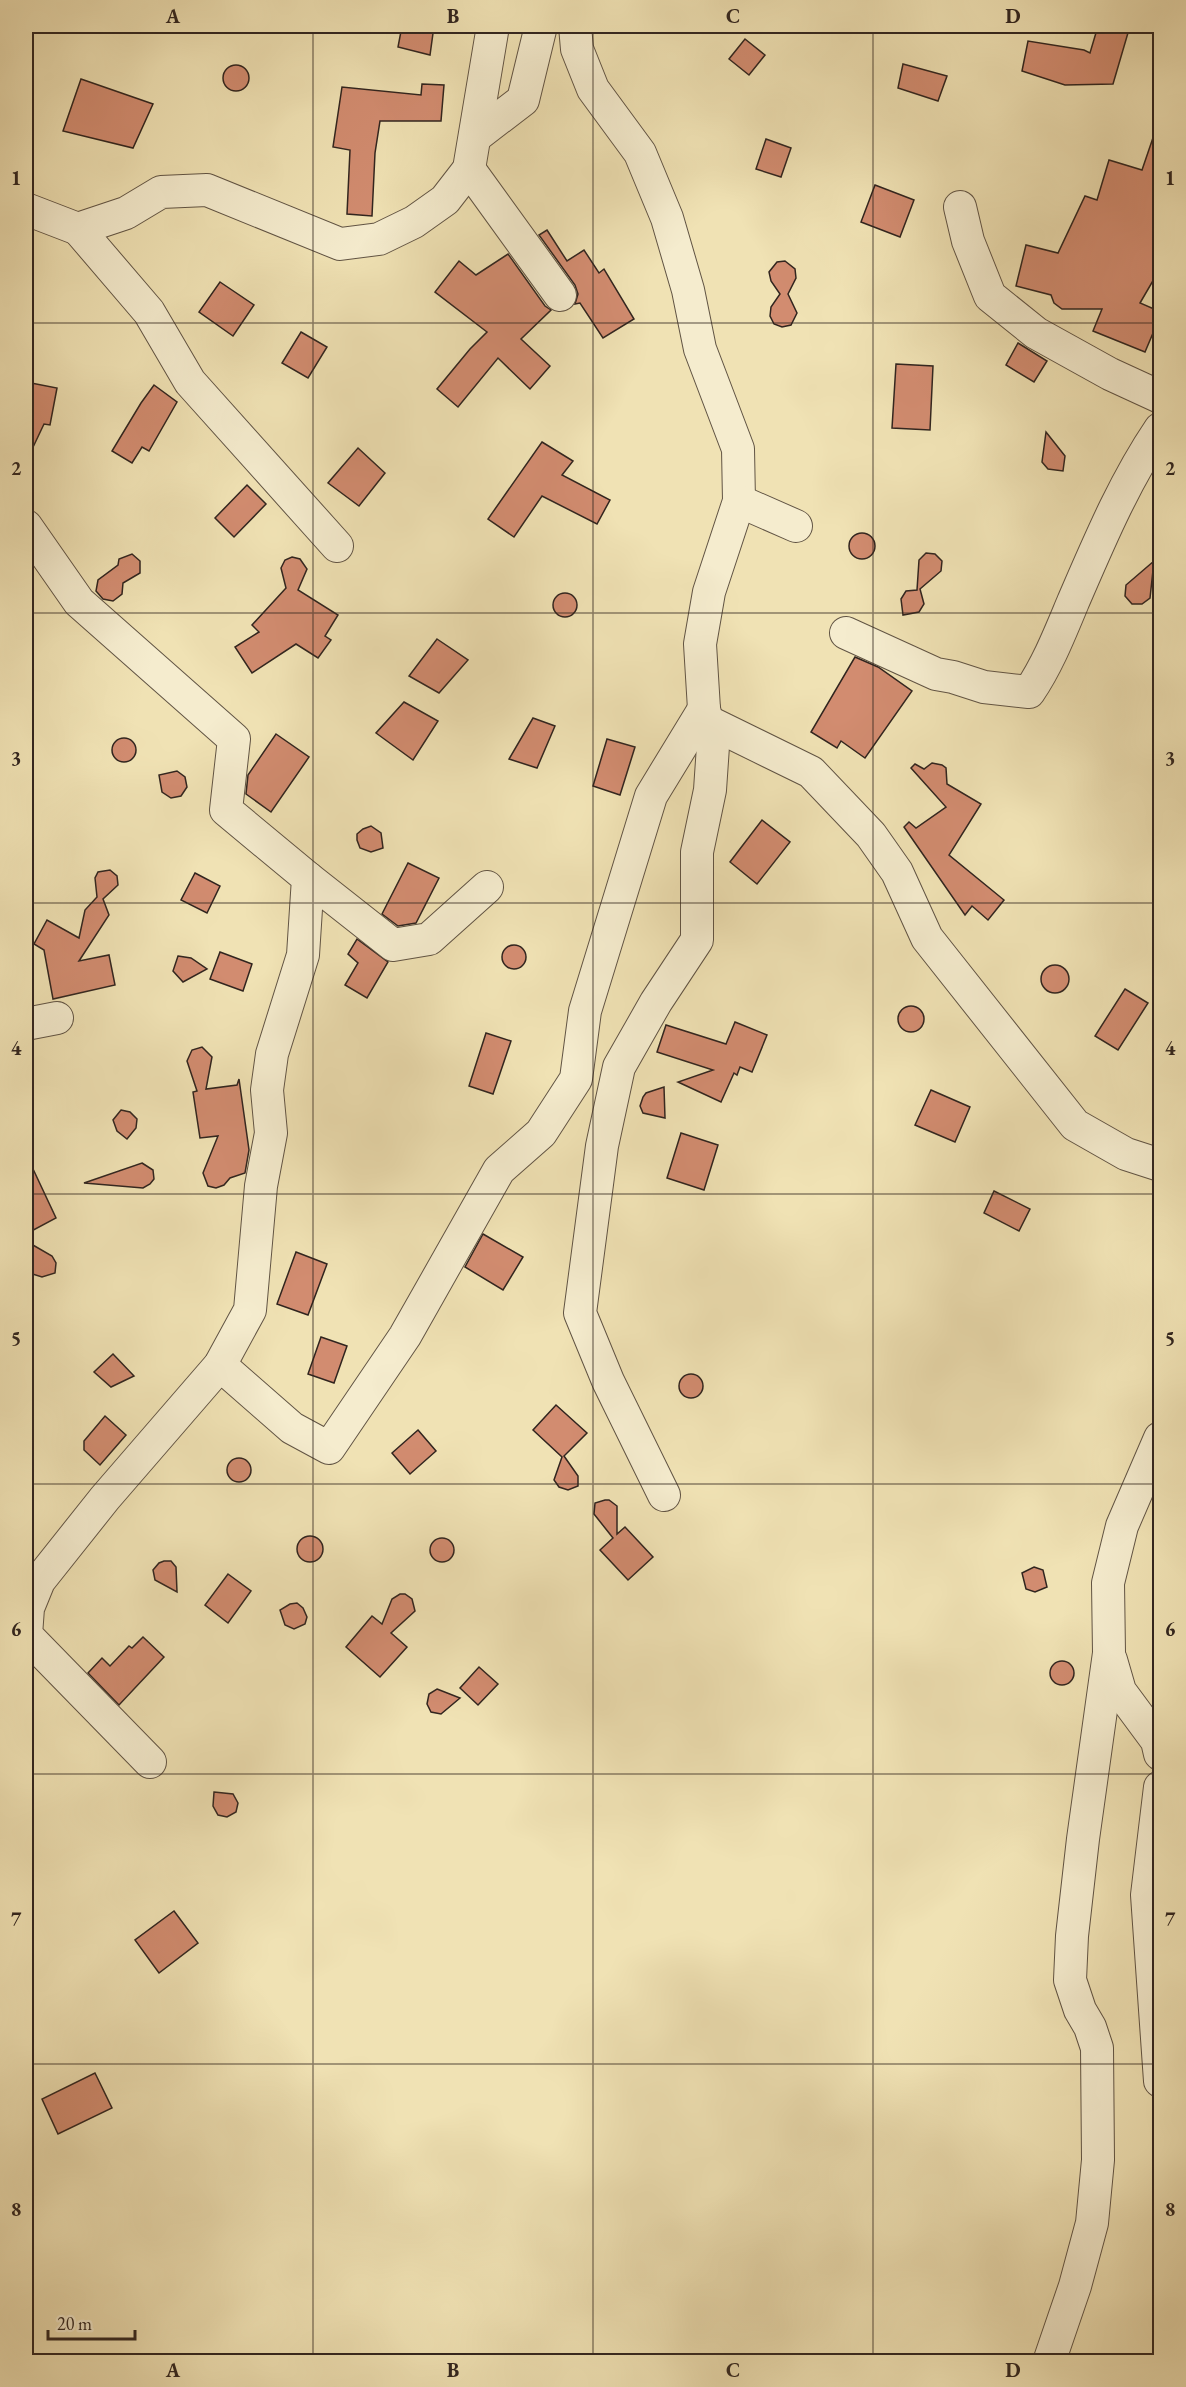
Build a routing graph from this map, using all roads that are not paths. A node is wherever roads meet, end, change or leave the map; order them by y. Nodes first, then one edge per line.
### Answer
1 (493, 26) edge
2 (540, 26) edge
3 (575, 26) edge
4 (476, 136) junction
5 (469, 169) junction
6 (960, 207) dead end
7 (26, 210) edge
8 (78, 229) junction
9 (560, 295) dead end
10 (1161, 397) edge
11 (1161, 429) edge
12 (739, 501) junction
13 (26, 526) edge
14 (796, 526) dead end
15 (337, 546) dead end
16 (846, 633) dead end
17 (706, 715) junction
18 (308, 878) junction
19 (487, 887) dead end
20 (57, 1018) dead end
21 (26, 1023) edge
22 (1161, 1165) edge
23 (220, 1365) junction
24 (1161, 1438) edge
25 (664, 1495) dead end
26 (1109, 1653) junction
27 (1161, 1754) edge
28 (150, 1761) dead end
29 (1161, 1788) edge
30 (1161, 2081) edge
31 (1049, 2361) edge

1 - 4 street
2 - 4 street
3 - 12 street
4 - 5 street
5 - 8 street
5 - 9 street
6 - 10 street
7 - 8 street
8 - 15 street
11 - 16 street
12 - 14 street
12 - 17 street
13 - 18 street
17 - 22 street
17 - 23 street
17 - 25 street
18 - 19 street
18 - 23 street
20 - 21 street
23 - 28 street
24 - 26 street
26 - 27 street
26 - 31 street
29 - 30 street

